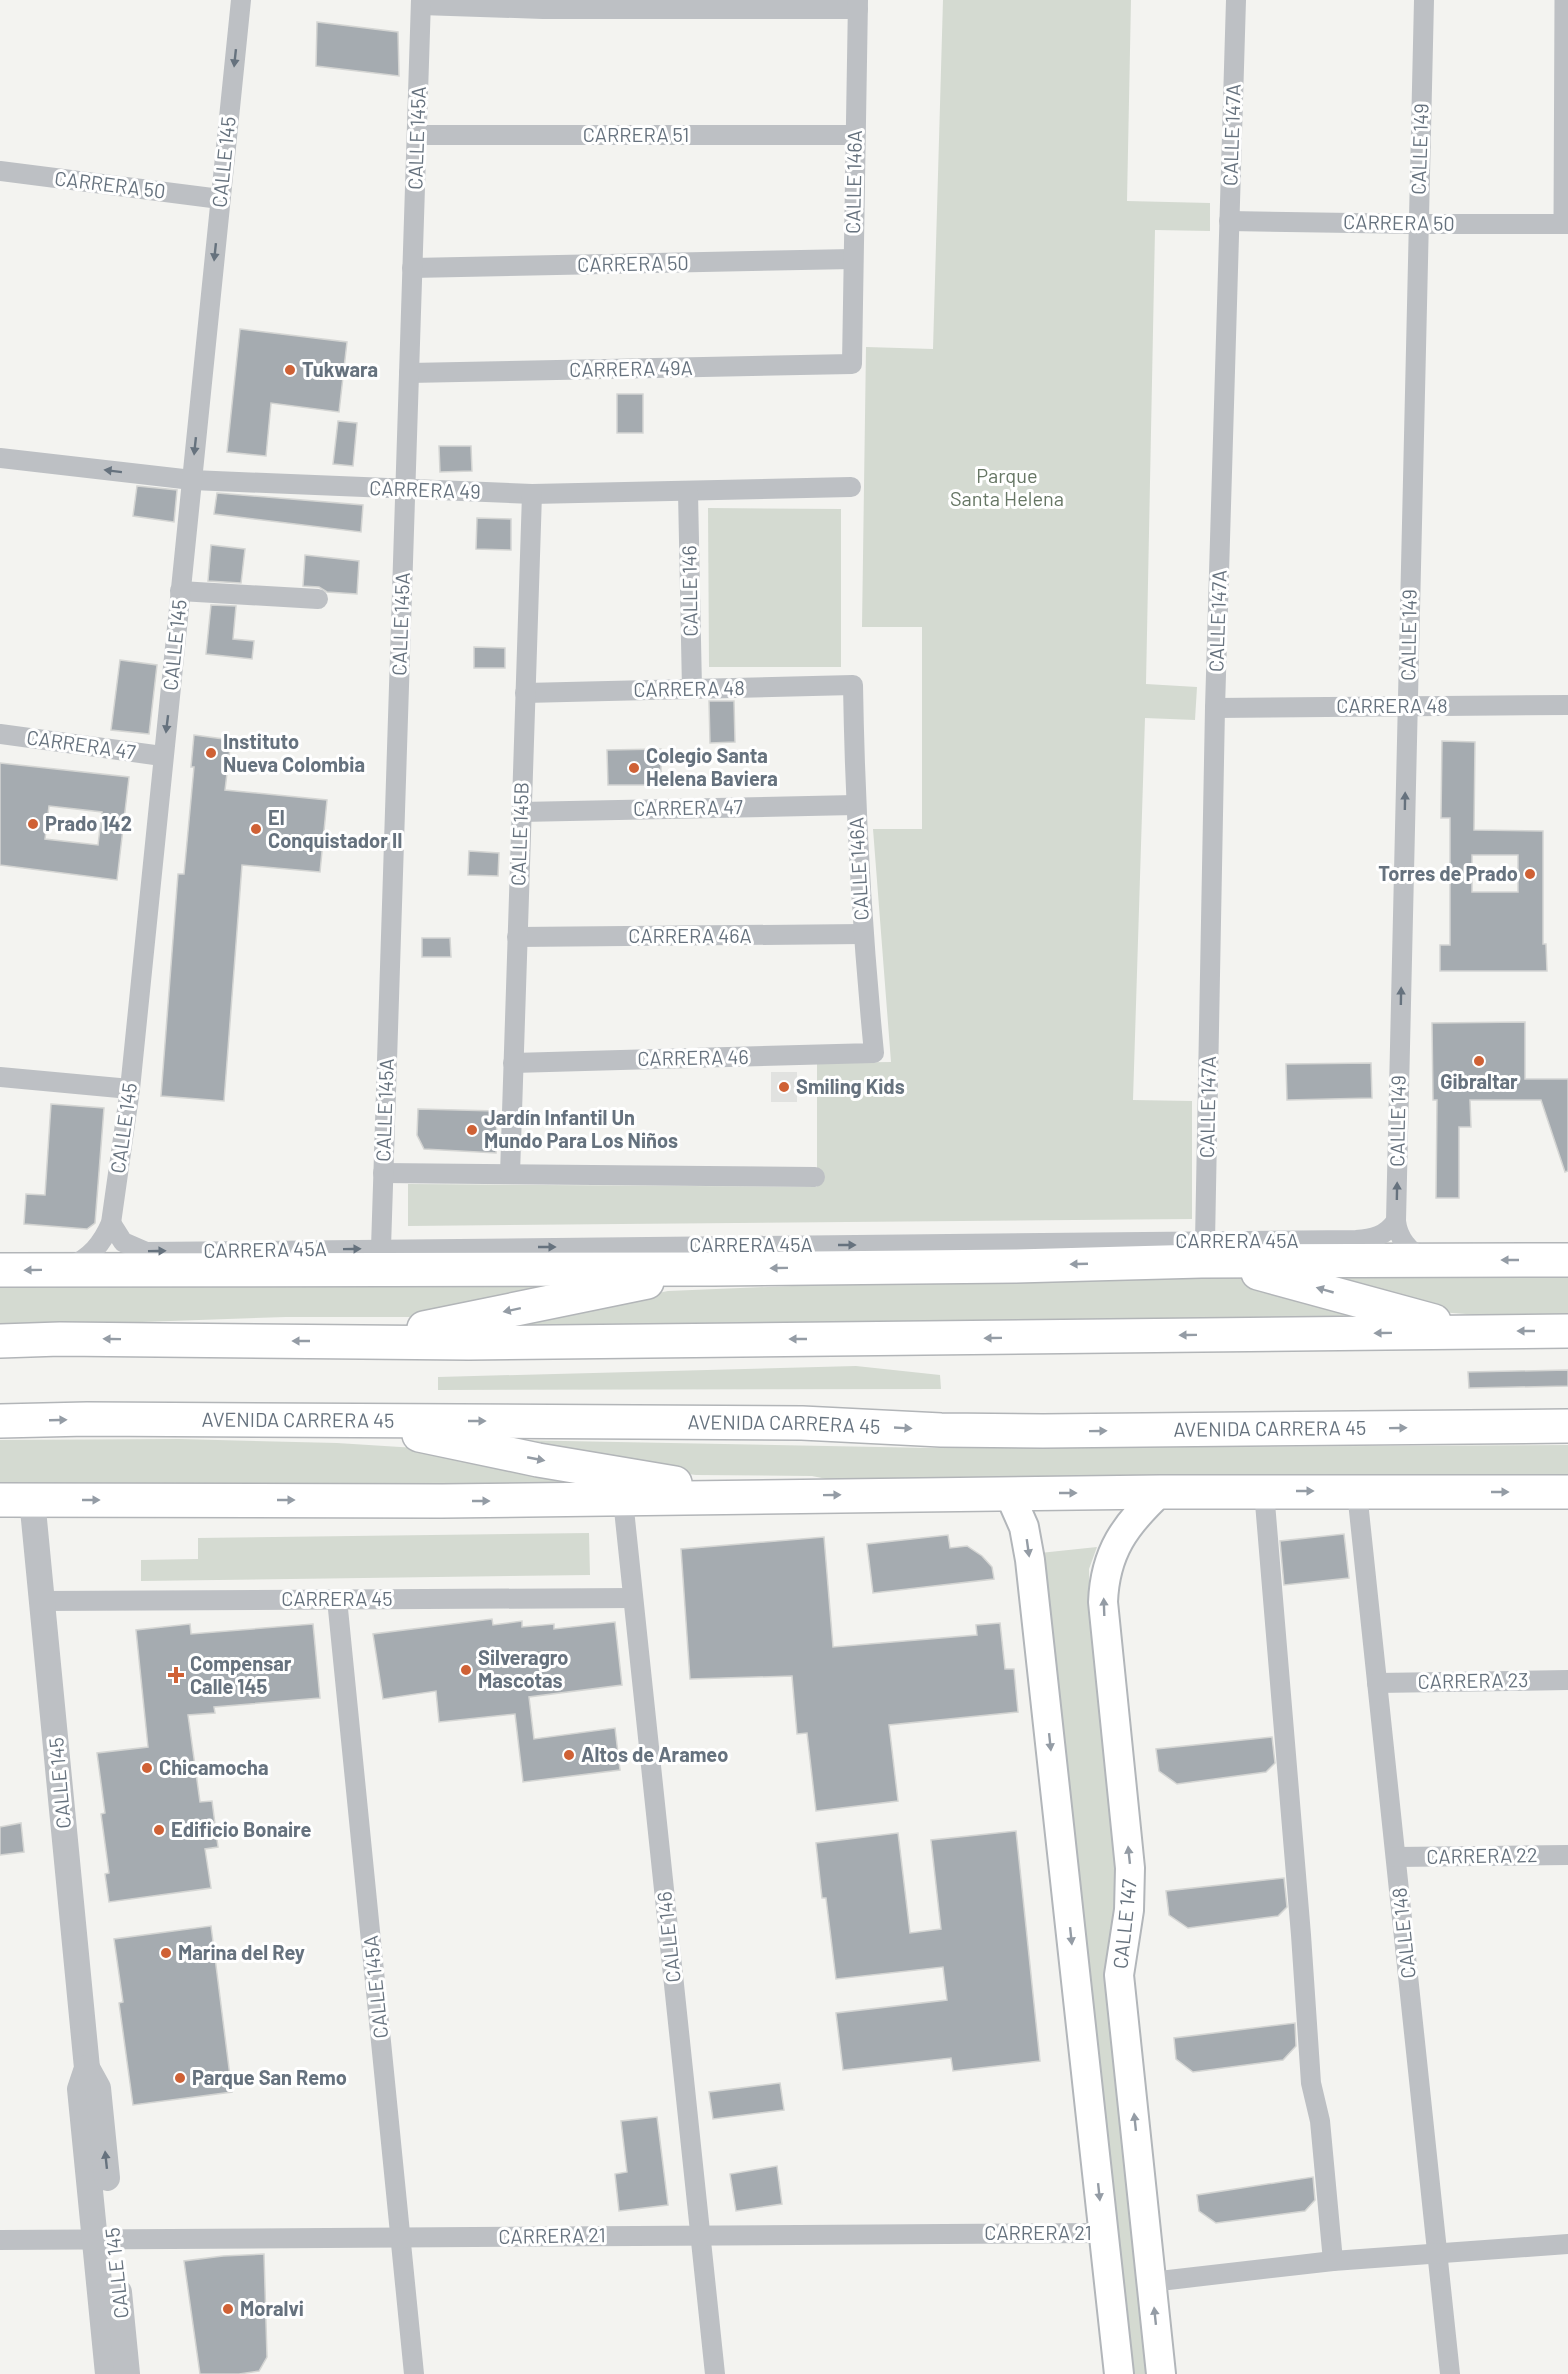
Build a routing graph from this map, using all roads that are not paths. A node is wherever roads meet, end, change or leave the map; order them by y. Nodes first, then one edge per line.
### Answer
1 (241, 0) edge
2 (1236, 0) edge
3 (1424, 0) edge
4 (1562, 0) edge
5 (421, 3) edge
6 (543, 4) edge
7 (858, 4) edge
8 (417, 135) junction
9 (855, 135) junction
10 (0, 171) edge
11 (220, 199) junction
12 (1229, 221) junction
13 (1418, 224) junction
14 (1564, 224) edge
15 (853, 259) junction
16 (412, 268) junction
17 (852, 364) joint
18 (409, 373) junction
19 (0, 458) edge
20 (192, 480) junction
21 (850, 487) dead end
22 (405, 489) junction
23 (688, 492) junction
24 (532, 494) junction
25 (180, 591) junction
26 (318, 599) dead end
27 (853, 685) joint
28 (692, 689) junction
29 (525, 693) junction
30 (1568, 705) edge
31 (1407, 706) junction
32 (1215, 708) junction
33 (0, 734) edge
34 (162, 756) junction
35 (855, 805) junction
36 (521, 812) junction
37 (863, 934) junction
38 (517, 937) junction
39 (874, 1053) joint
40 (513, 1062) junction
41 (0, 1077) edge
42 (130, 1089) junction
43 (383, 1173) junction
44 (510, 1174) junction
45 (815, 1177) dead end
46 (1396, 1221) junction
47 (111, 1223) junction
48 (381, 1248) junction
49 (1203, 1251) junction
50 (1423, 1260) junction
51 (1568, 1260) edge
52 (66, 1269) junction
53 (714, 1269) junction
54 (0, 1270) edge
55 (1484, 1331) junction
56 (1568, 1331) edge
57 (0, 1341) edge
58 (360, 1342) junction
59 (0, 1421) edge
60 (356, 1421) junction
61 (1568, 1426) edge
62 (1264, 1491) junction
63 (1160, 1492) junction
64 (1357, 1492) junction
65 (1568, 1492) edge
66 (1010, 1493) junction
67 (773, 1496) junction
68 (32, 1499) junction
69 (0, 1500) edge
70 (623, 1500) junction
71 (632, 1598) junction
72 (338, 1599) junction
73 (42, 1601) junction
74 (1568, 1680) edge
75 (1377, 1683) junction
76 (1568, 1855) edge
77 (1396, 1857) junction
78 (1103, 2233) junction
79 (700, 2234) junction
80 (401, 2238) junction
81 (105, 2239) junction
82 (0, 2240) edge
83 (1568, 2244) edge
84 (1438, 2253) junction
85 (1333, 2262) junction
86 (1151, 2282) junction
87 (108, 2374) edge
88 (127, 2374) edge
89 (414, 2374) edge
90 (715, 2374) edge
91 (1119, 2374) edge
92 (1161, 2374) edge
93 (1450, 2374) edge

1 -> 11 street, CALLE 145
2 - 12 street, CALLE 147A
3 - 13 street, CALLE 149
4 - 14 street
5 - 6 street
5 - 8 street, CALLE 145A
6 - 7 street
7 - 9 street, CALLE 146A
8 - 9 street, CARRERA 51
8 - 16 street, CALLE 145A
9 - 15 street, CALLE 146A
10 - 11 street, CARRERA 50
11 -> 20 street, CALLE 145
12 - 13 street, CARRERA 50
12 - 32 street, CALLE 147A
13 - 14 street, CARRERA 50
13 - 31 street, CALLE 149
15 - 16 street, CARRERA 50
15 - 17 street, CALLE 146A
16 - 18 street, CALLE 145A
17 - 18 street, CARRERA 49A
18 - 22 street, CALLE 145A
20 -> 19 street, CARRERA 49
20 - 22 street, CARRERA 49
20 - 25 street, CALLE 145
21 - 23 street, CARRERA 49
22 - 24 street, CARRERA 49
22 - 43 street, CALLE 145A
23 - 24 street, CARRERA 49
23 - 28 street, CALLE 146
24 - 29 street, CALLE 145B
25 - 26 street
25 -> 34 street, CALLE 145
27 - 28 street, CARRERA 48
27 - 35 street, CALLE 146A
28 - 29 street, CARRERA 48
29 - 36 street, CALLE 145B
30 - 31 street, CARRERA 48
31 - 32 street, CARRERA 48
46 -> 31 street, CALLE 149
32 - 49 street, CALLE 147A
33 - 34 street, CARRERA 47
34 - 42 street, CALLE 145
35 - 36 street, CARRERA 47
35 - 37 street, CALLE 146A
36 - 38 street, CALLE 145B
37 - 38 street, CARRERA 46A
37 - 39 street, CALLE 146A
38 - 40 street, CALLE 145B
39 - 40 street, CARRERA 46
40 - 44 street, CALLE 145B
41 - 42 street
42 - 47 street, CALLE 145
43 - 44 street
43 - 48 street, CALLE 145A
44 - 45 street
46 - 49 street, CARRERA 45A
46 - 50 street, CALLE 149
47 -> 48 street, CARRERA 45A
47 - 52 street, CALLE 145
48 -> 49 street, CARRERA 45A
49 - 50 highway
49 -> 53 highway
55 -> 49 highway
51 -> 50 highway
52 - 53 highway
52 -> 54 highway
53 -> 58 highway
56 -> 55 highway
55 -> 58 highway
58 -> 57 highway
59 -> 60 highway, AVENIDA CARRERA 45
60 -> 61 highway, AVENIDA CARRERA 45
60 -> 67 highway
62 - 63 highway
62 -> 64 highway
62 - 85 street
66 -> 63 highway
86 -> 63 main road, CALLE 147
64 -> 65 highway
64 - 75 street, CALLE 148
67 -> 66 highway
66 -> 78 main road
67 - 70 highway
68 - 69 highway
68 -> 70 highway
68 - 73 street, CALLE 145
70 - 71 street, CALLE 146
71 - 72 street, CARRERA 45
71 - 79 street, CALLE 146
72 - 73 street, CARRERA 45
72 - 80 street, CALLE 145A
73 - 81 street, CALLE 145
74 - 75 street, CARRERA 23
75 - 77 street, CALLE 148
76 - 77 street, CARRERA 22
77 - 84 street, CALLE 148
78 - 79 street, CARRERA 21
78 - 91 main road
79 - 80 street, CARRERA 21
79 - 90 street, CALLE 146
80 - 81 street, CARRERA 21
80 - 89 street, CALLE 145A
81 - 82 street, CARRERA 21
81 - 87 street, CALLE 145
81 - 88 street, CALLE 145
83 - 84 street
84 - 85 street
84 - 93 street, CALLE 148
85 - 86 street
92 -> 86 main road, CALLE 147

